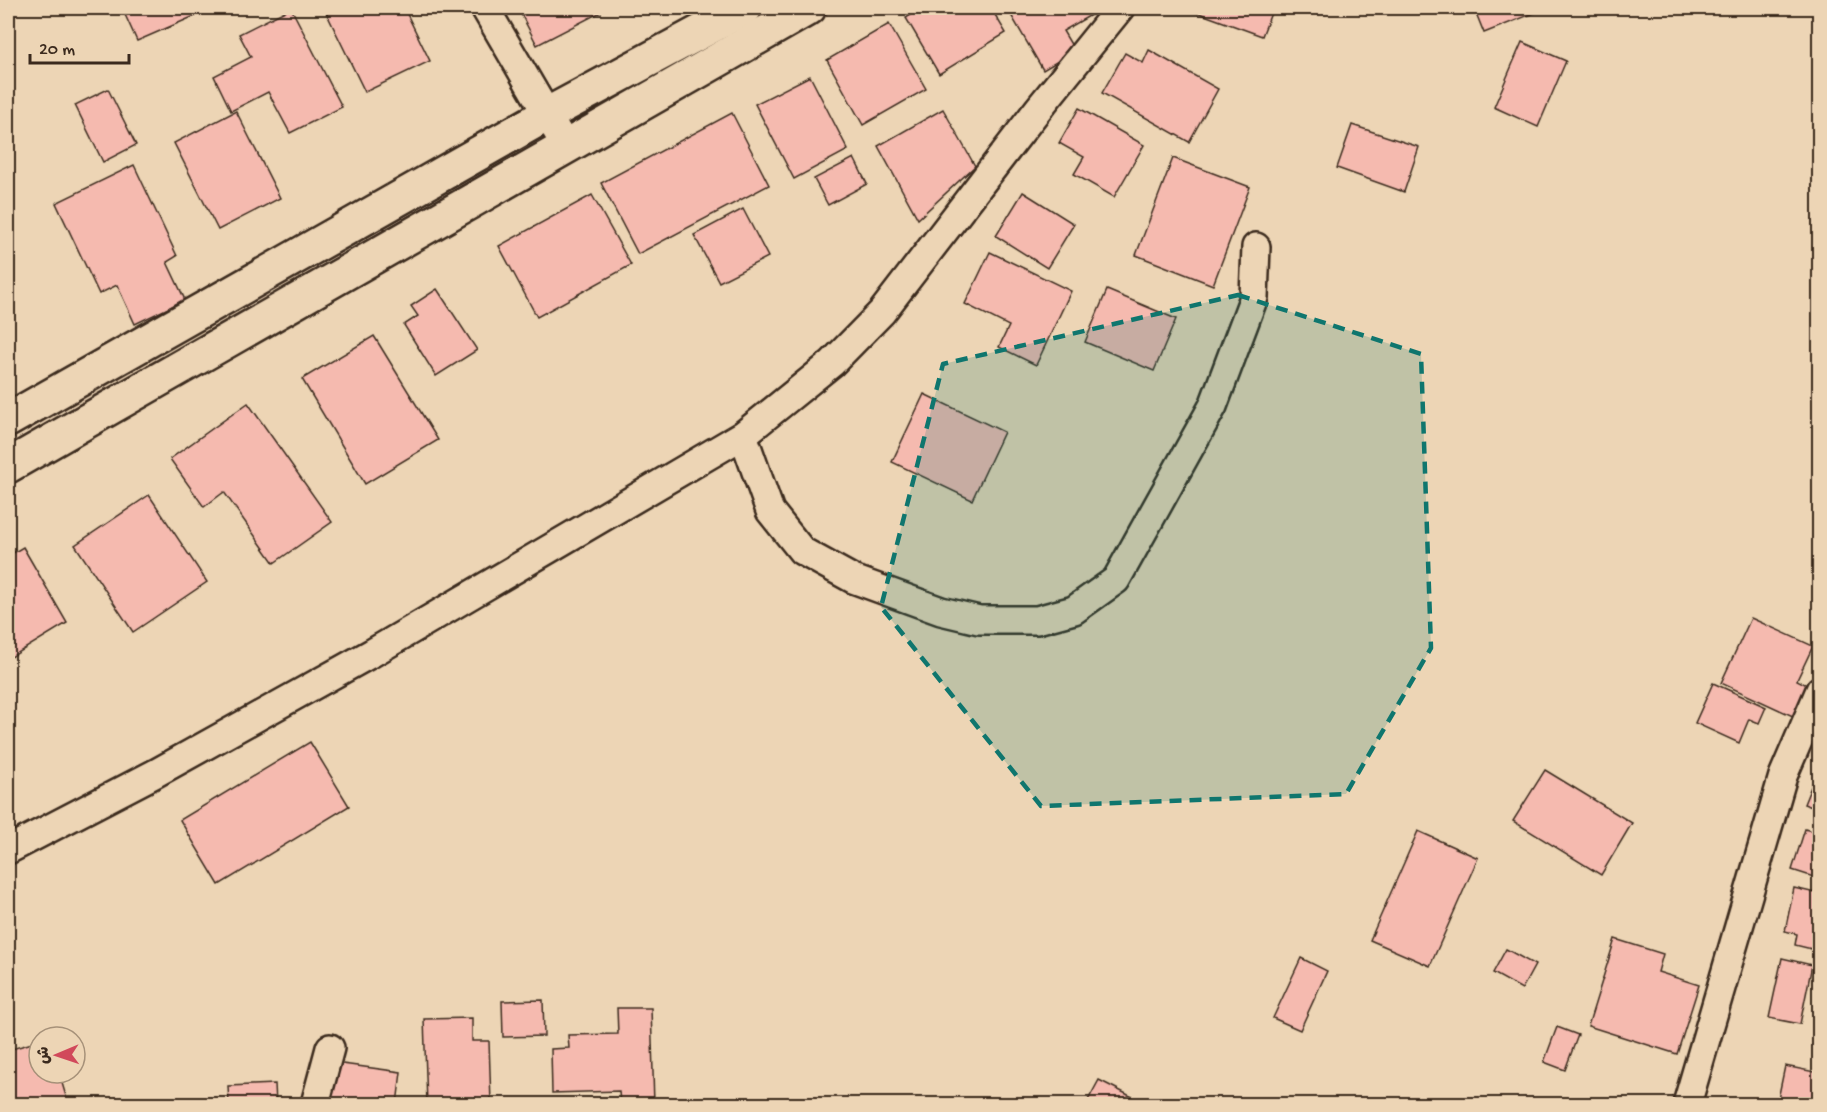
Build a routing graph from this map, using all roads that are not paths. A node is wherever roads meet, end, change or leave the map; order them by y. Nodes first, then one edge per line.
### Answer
1 (485, 8) edge
2 (745, 8) edge
3 (809, 8) edge
4 (1120, 8) edge
5 (546, 115) junction
6 (565, 145) junction
7 (328, 240) junction
8 (1256, 247) dead end
9 (344, 273) junction
10 (8, 420) edge
11 (743, 435) junction
12 (8, 466) edge
13 (1820, 690) edge
14 (8, 850) edge
15 (330, 1048) dead end
16 (315, 1104) edge
17 (1687, 1104) edge

1 - 5 street
2 - 5 main road
3 - 6 main road
4 - 11 street
5 - 6 street
5 - 7 main road
6 - 9 main road
7 - 9 main road
7 - 10 main road
8 - 11 street
9 - 12 main road
11 - 14 street
13 - 17 street
15 - 16 street

